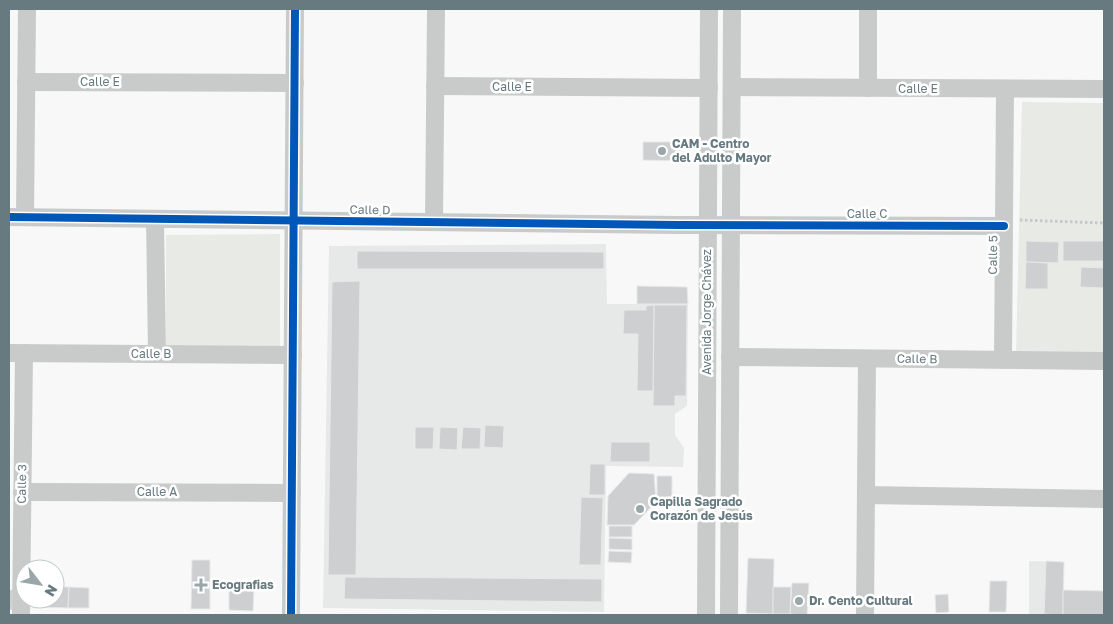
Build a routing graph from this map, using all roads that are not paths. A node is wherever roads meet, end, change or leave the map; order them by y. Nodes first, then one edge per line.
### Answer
1 (27, 9) edge
2 (295, 9) edge
3 (436, 9) edge
4 (709, 9) edge
5 (732, 9) edge
6 (868, 9) edge
7 (26, 82) junction
8 (295, 83) junction
9 (435, 86) junction
10 (732, 87) junction
11 (709, 88) junction
12 (868, 88) junction
13 (1005, 89) junction
14 (1104, 90) edge
15 (17, 217) edge
16 (155, 219) junction
17 (294, 220) junction
18 (434, 222) junction
19 (1004, 223) junction
20 (708, 225) junction
21 (731, 226) junction
22 (16, 353) edge
23 (157, 354) junction
24 (293, 355) junction
25 (730, 357) junction
26 (867, 359) junction
27 (1003, 360) junction
28 (1104, 362) edge
29 (22, 492) junction
30 (292, 493) junction
31 (866, 495) junction
32 (1104, 499) edge
33 (21, 615) edge
34 (291, 615) edge
35 (706, 615) edge
36 (729, 615) edge
37 (865, 615) edge

1 - 7 street
2 - 8 street
3 - 9 street
4 - 11 street, Avenida Jorge Chávez
5 - 10 street, Avenida Jorge Chávez
6 - 12 street
7 - 8 street, Calle E
7 - 15 street
8 - 17 street
9 - 11 street, Calle E
9 - 18 street
10 - 12 street, Calle E
10 - 21 street, Avenida Jorge Chávez
11 - 20 street, Avenida Jorge Chávez
12 - 13 street, Calle E
13 - 14 street, Calle E
13 - 19 street, Calle 5
15 - 16 street, Calle D
16 - 17 street, Calle D
16 - 23 street
17 - 18 street, Calle D
17 - 24 street
18 - 20 street, Calle D
19 - 21 street, Calle C
19 - 27 street, Calle 5
20 - 21 street, Calle D
20 - 35 street, Avenida Jorge Chávez
21 - 25 street, Avenida Jorge Chávez
22 - 23 street, Calle B
22 - 29 street, Calle 3
23 - 24 street, Calle B
24 - 30 street
25 - 26 street, Calle B
25 - 36 street, Avenida Jorge Chávez
26 - 27 street, Calle B
26 - 31 street
27 - 28 street, Calle B
29 - 30 street, Calle A
29 - 33 street, Calle 3
30 - 34 street
31 - 32 street
31 - 37 street

